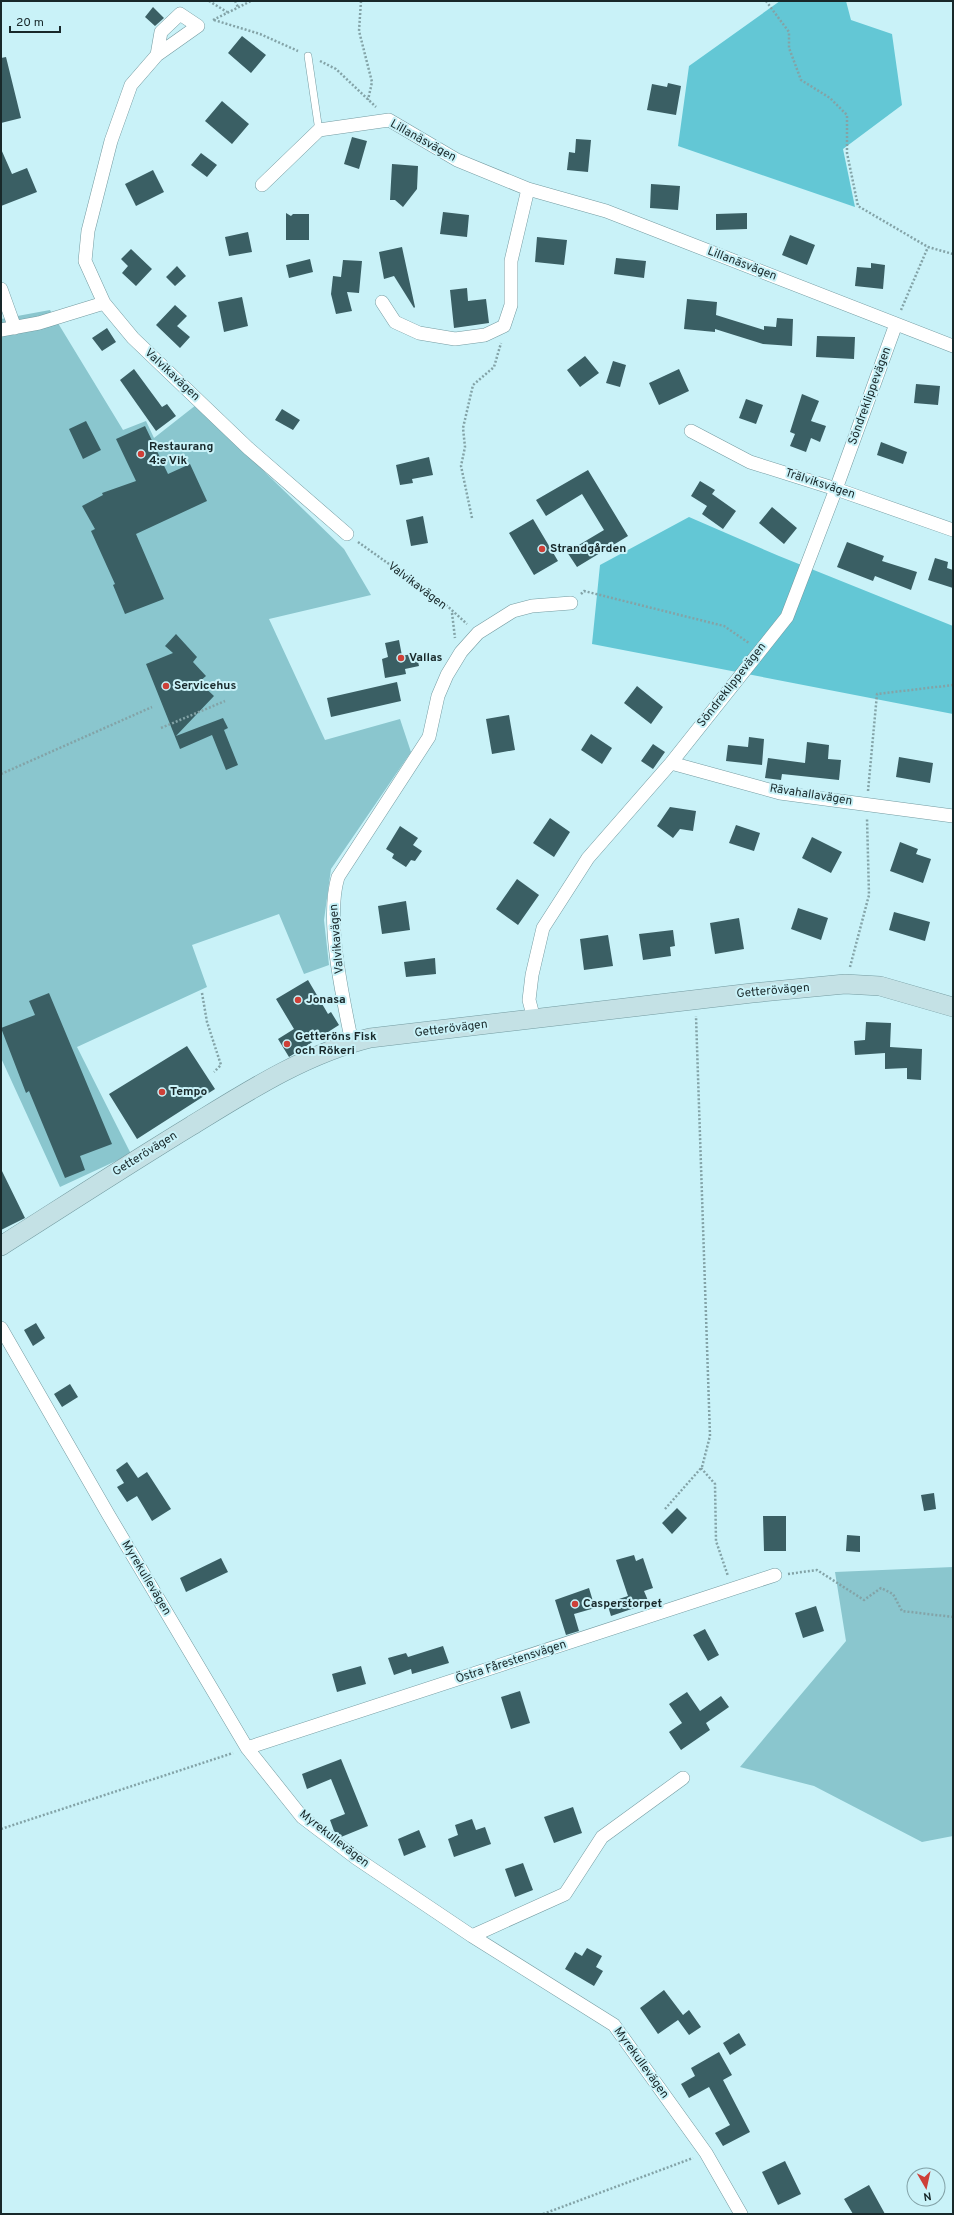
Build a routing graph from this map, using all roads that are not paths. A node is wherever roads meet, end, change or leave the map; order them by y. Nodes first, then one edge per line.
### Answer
1 (157, 54) junction
2 (308, 56) dead end
3 (319, 131) junction
4 (262, 185) dead end
5 (528, 189) junction
6 (1, 289) edge
7 (382, 302) dead end
8 (104, 303) junction
9 (896, 324) junction
10 (15, 328) junction
11 (1, 330) edge
12 (953, 346) edge
13 (691, 431) dead end
14 (836, 489) junction
15 (953, 530) edge
16 (347, 534) road end
17 (571, 603) road end
18 (671, 763) junction
19 (953, 816) edge
20 (953, 1007) edge
21 (534, 1019) junction
22 (352, 1043) junction
23 (1, 1246) edge
24 (1, 1328) edge
25 (775, 1575) road end
26 (247, 1748) junction
27 (683, 1778) dead end
28 (472, 1936) junction
29 (741, 2214) edge

1 - 1 street, Valvikavägen
1 - 8 street, Valvikavägen
2 - 3 lane
3 - 4 street
3 - 5 street, Lillanäsvägen
5 - 7 street
5 - 9 street, Lillanäsvägen
6 - 10 street
8 - 10 street
8 - 16 street, Valvikavägen
9 - 12 street, Lillanäsvägen
9 - 14 street, Söndreklippevägen
10 - 11 street
13 - 14 street, Trälviksvägen
14 - 15 street, Trälviksvägen
14 - 18 street, Söndreklippevägen
17 - 22 street, Valvikavägen
18 - 19 street, Rävahallavägen
18 - 21 street, Söndreklippevägen
20 - 21 street, Getterövägen
21 - 22 street, Getterövägen
22 - 23 street, Getterövägen
24 - 26 street, Myrekullevägen
25 - 26 street, Östra Fårestensvägen
26 - 28 street, Myrekullevägen
27 - 28 street
28 - 29 street, Myrekullevägen

